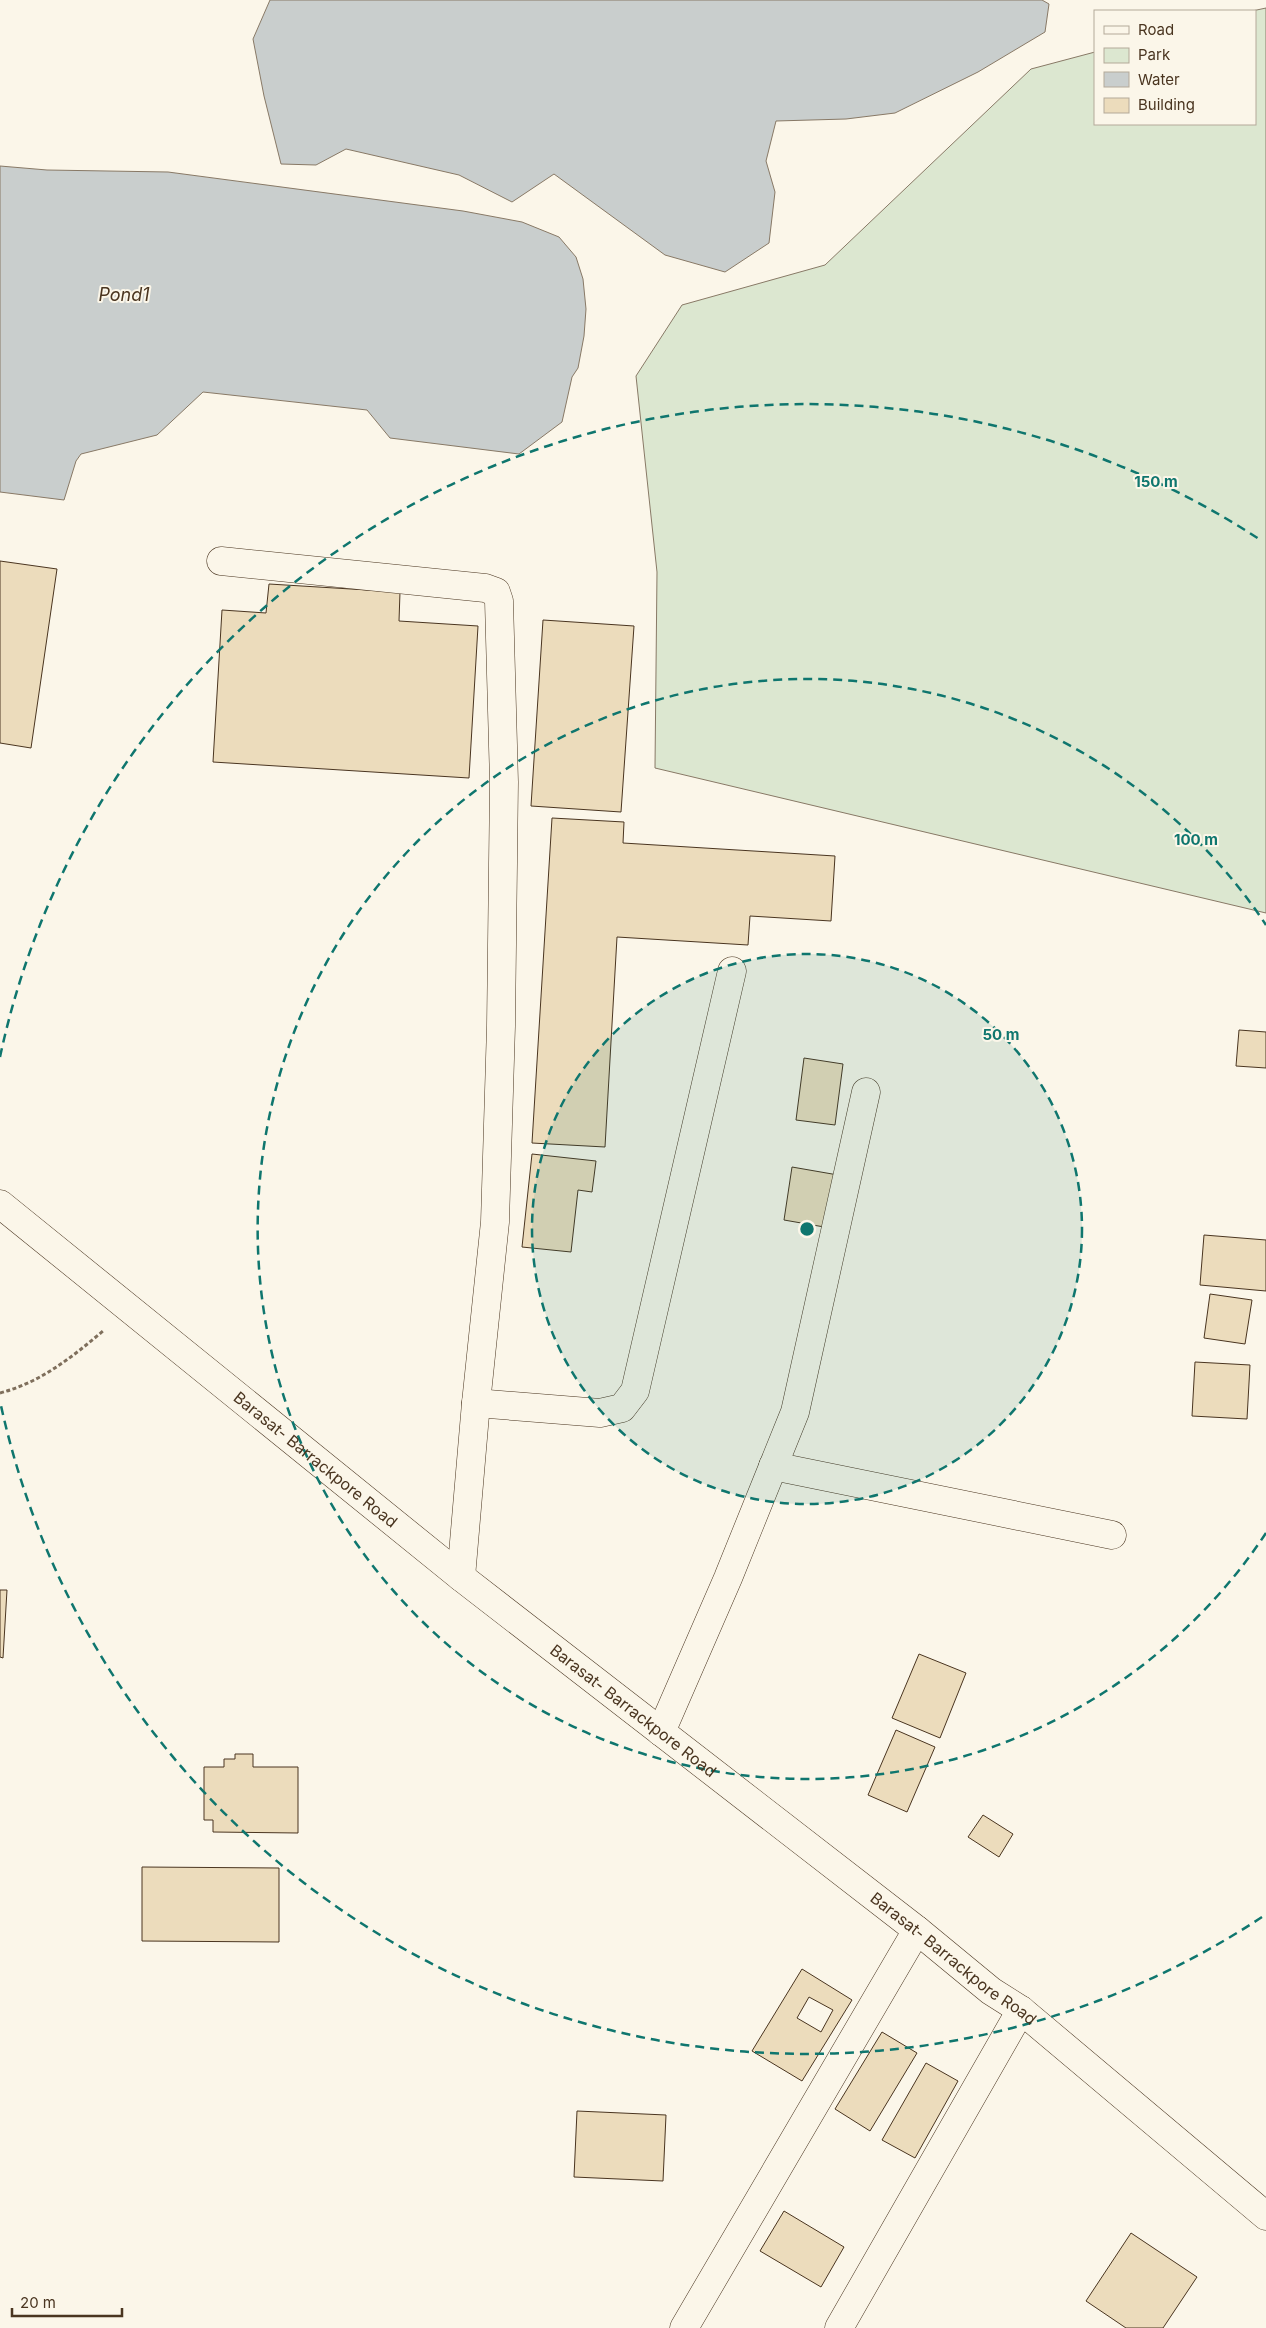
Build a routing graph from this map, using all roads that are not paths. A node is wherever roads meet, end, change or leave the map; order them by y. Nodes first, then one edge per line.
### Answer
1 (221, 561) dead end
2 (732, 971) dead end
3 (866, 1092) dead end
4 (0, 1204) edge
5 (476, 1403) junction
6 (773, 1466) junction
7 (1112, 1534) dead end
8 (461, 1577) junction
9 (661, 1732) junction
10 (917, 1930) junction
11 (1021, 2010) junction
12 (1266, 2216) edge
13 (684, 2328) edge
14 (839, 2328) edge

1 - 5 street
2 - 5 street
3 - 6 street
4 - 8 street, Barasat- Barrackpore Road
5 - 8 street
6 - 7 street
6 - 9 street
8 - 9 street, Barasat- Barrackpore Road
9 - 10 street, Barasat- Barrackpore Road
10 - 11 street, Barasat- Barrackpore Road
10 - 13 street
11 - 12 street, Barasat- Barrackpore Road
11 - 14 street

